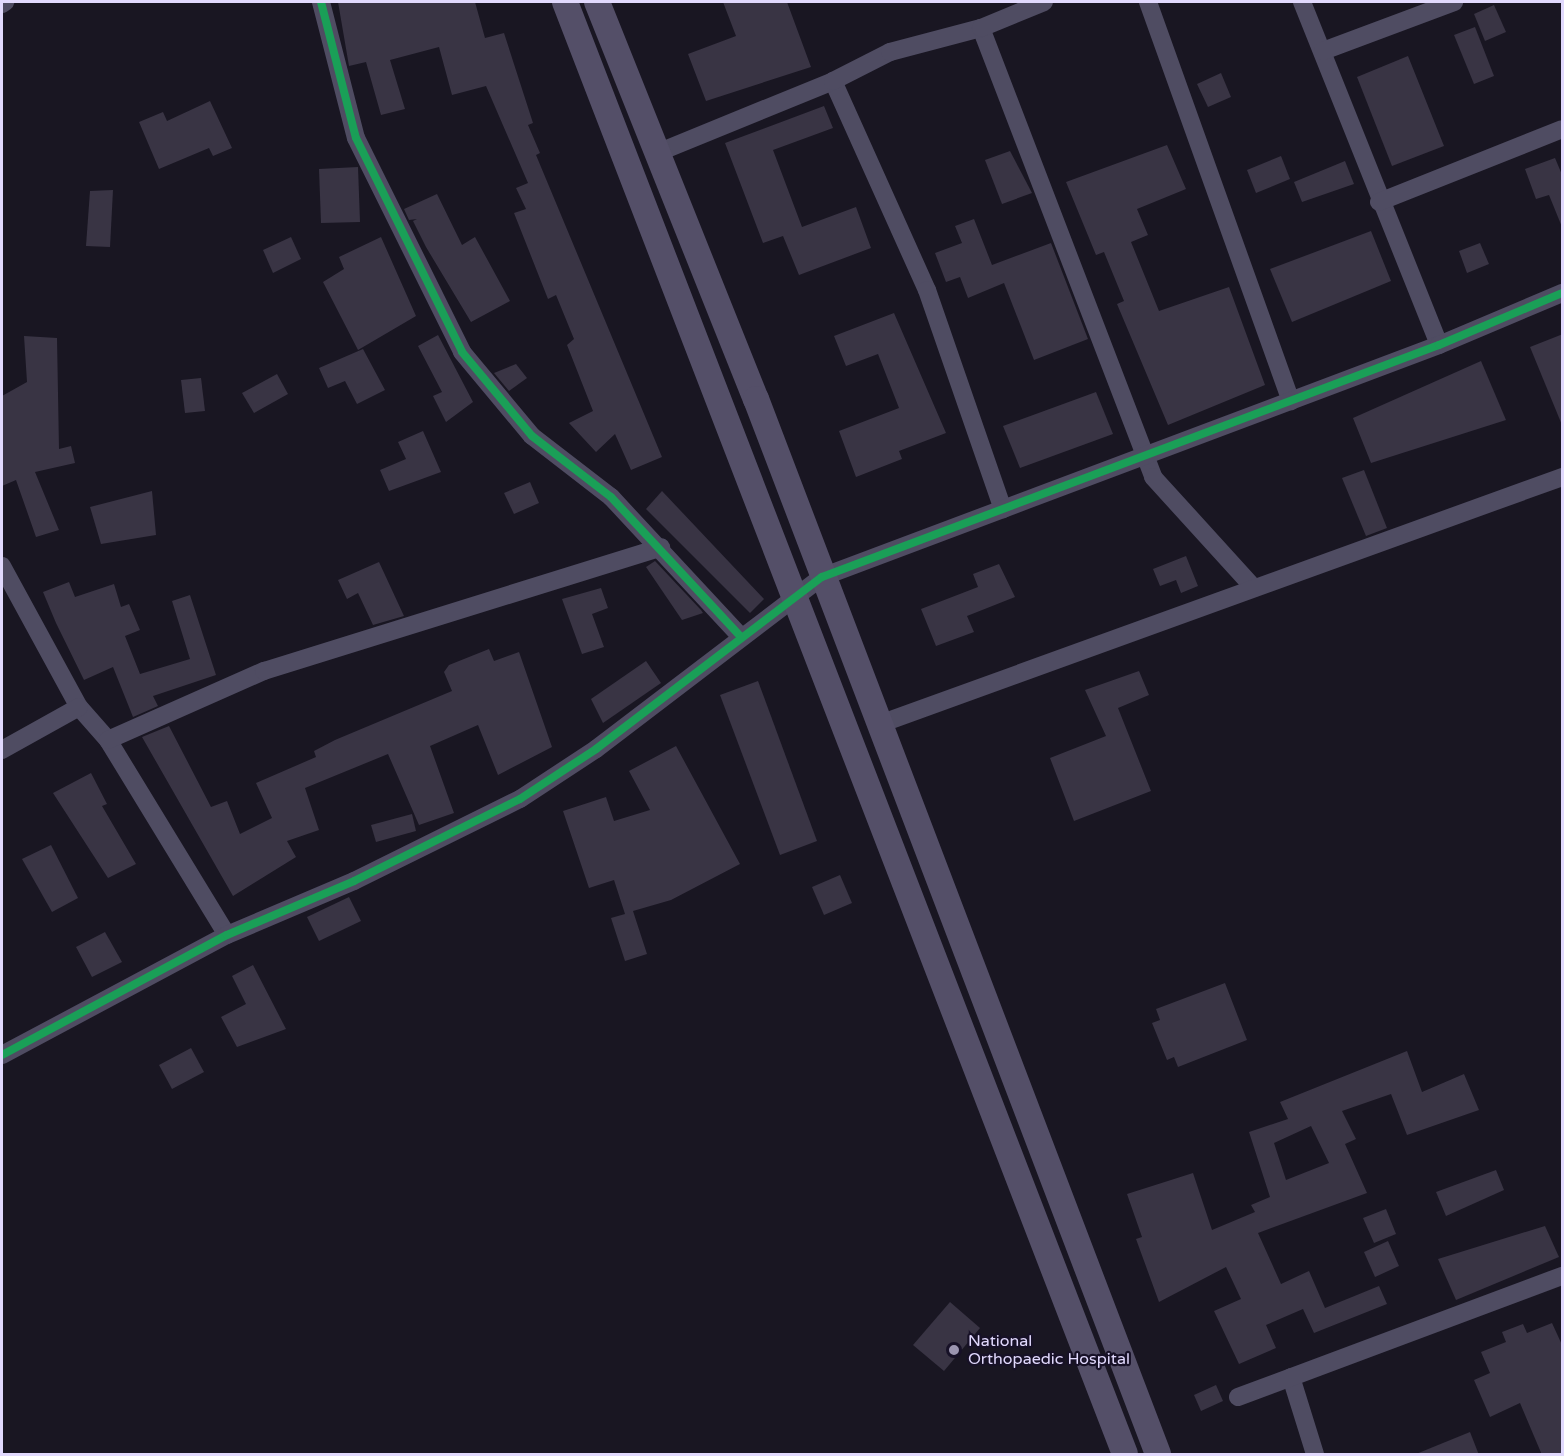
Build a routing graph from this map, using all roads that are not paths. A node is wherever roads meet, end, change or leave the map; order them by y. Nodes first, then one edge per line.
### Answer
1 (321, 2) edge
2 (565, 2) edge
3 (1044, 2) edge
4 (1148, 2) edge
5 (1302, 2) edge
6 (1454, 2) edge
7 (601, 3) edge
8 (981, 28) junction
9 (1323, 51) junction
10 (833, 81) junction
11 (1563, 129) edge
12 (657, 153) junction
13 (1379, 202) junction
14 (1563, 293) edge
15 (1439, 345) junction
16 (1291, 401) junction
17 (1144, 456) junction
18 (1563, 477) edge
19 (1003, 509) junction
20 (661, 547) junction
21 (2, 566) edge
22 (822, 577) junction
23 (1254, 588) junction
24 (796, 596) junction
25 (741, 636) junction
26 (79, 707) junction
27 (877, 724) junction
28 (108, 740) junction
29 (2, 750) edge
30 (227, 935) junction
31 (2, 1055) edge
32 (1563, 1276) edge
33 (1291, 1377) junction
34 (1238, 1397) dead end
35 (1125, 1455) edge
36 (1158, 1455) edge
37 (1315, 1455) edge

1 - 20 street
2 - 24 main road
3 - 8 street
4 - 16 street
5 - 9 street
6 - 9 street
7 - 12 main road
8 - 10 street
8 - 17 street
9 - 13 street
10 - 12 street
10 - 19 street
11 - 13 street
12 - 22 main road
13 - 15 street
14 - 15 street
15 - 16 street
16 - 17 street
17 - 19 street
17 - 23 street
18 - 23 street
19 - 22 street
20 - 25 street
20 - 28 street
21 - 26 street
22 - 24 street
22 - 27 main road
23 - 27 street
24 - 25 street
24 - 35 main road
25 - 30 street
26 - 28 street
26 - 29 street
27 - 36 main road
28 - 30 street
30 - 31 street
32 - 33 street
33 - 34 street
33 - 37 street

